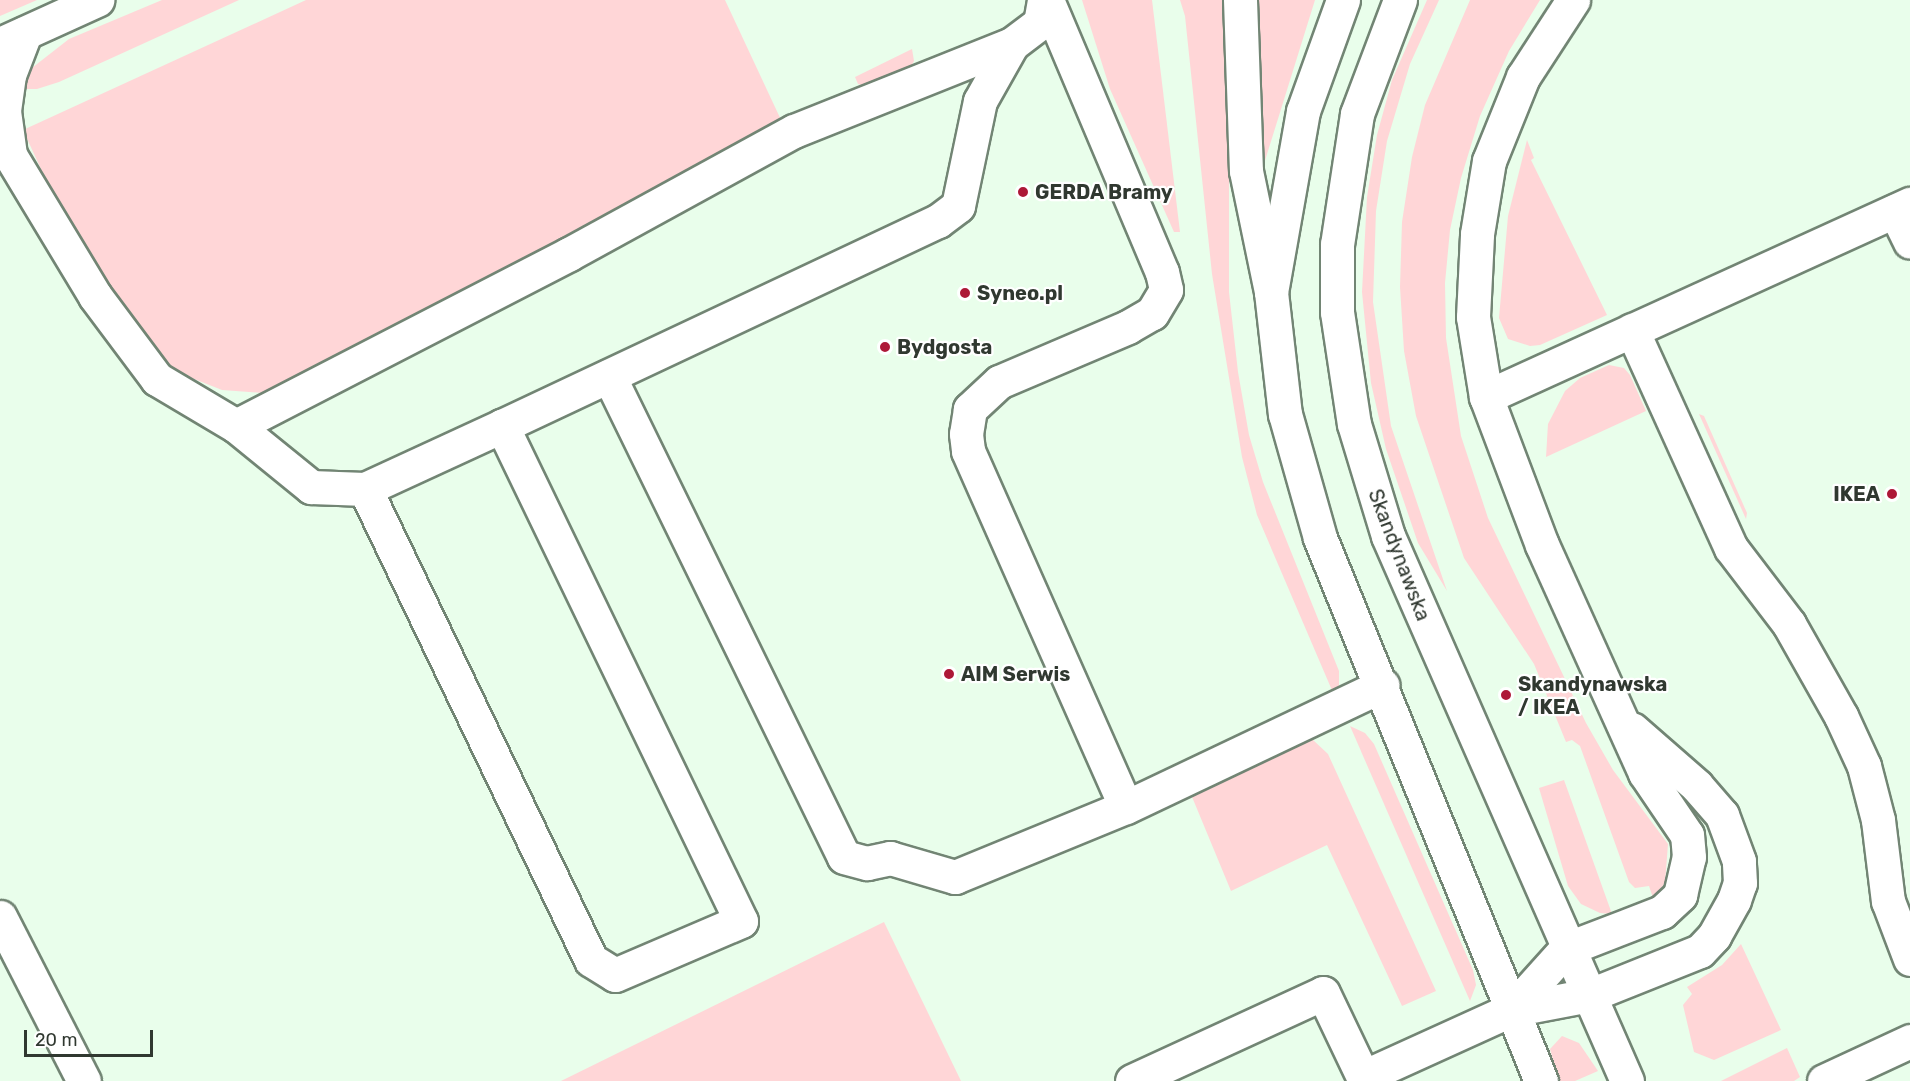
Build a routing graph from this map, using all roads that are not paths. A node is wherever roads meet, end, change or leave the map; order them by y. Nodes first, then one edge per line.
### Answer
1 (98, 0) edge
2 (1045, 0) edge
3 (1240, 0) edge
4 (1343, 0) edge
5 (1400, 0) edge
6 (1573, 0) edge
7 (13, 38) edge
8 (1012, 44) junction
9 (1902, 208) edge
10 (1910, 242) edge
11 (1271, 292) junction
12 (1632, 330) junction
13 (609, 376) junction
14 (1486, 397) junction
15 (236, 426) junction
16 (502, 426) junction
17 (365, 489) junction
18 (1383, 685) junction
19 (1619, 717) junction
20 (1126, 807) junction
21 (0, 917) edge
22 (1566, 949) junction
23 (1910, 959) edge
24 (1590, 995) junction
25 (1511, 1010) junction
26 (1910, 1041) edge
27 (1364, 1079) edge
28 (84, 1081) edge
29 (1132, 1081) edge
30 (1541, 1081) edge
31 (1627, 1081) edge
32 (1824, 1081) edge

1 - 7 street
2 - 8 street
2 - 20 street
3 - 11 street
4 - 11 street
5 - 22 street, Skandynawska
6 - 14 street
7 - 15 street
8 - 13 street
8 - 15 street
9 - 10 street
9 - 12 street
11 - 18 street
12 - 14 street
12 - 23 street
13 - 16 street
13 - 20 street
14 - 19 street
15 - 17 street
16 - 17 street
16 - 17 street
18 - 20 street
18 - 25 street
19 - 22 street
19 - 24 street
21 - 28 street
22 - 24 street, Skandynawska
22 - 25 street
24 - 25 street
24 - 31 street, Skandynawska
25 - 27 street
25 - 30 street
26 - 32 street
27 - 29 street

